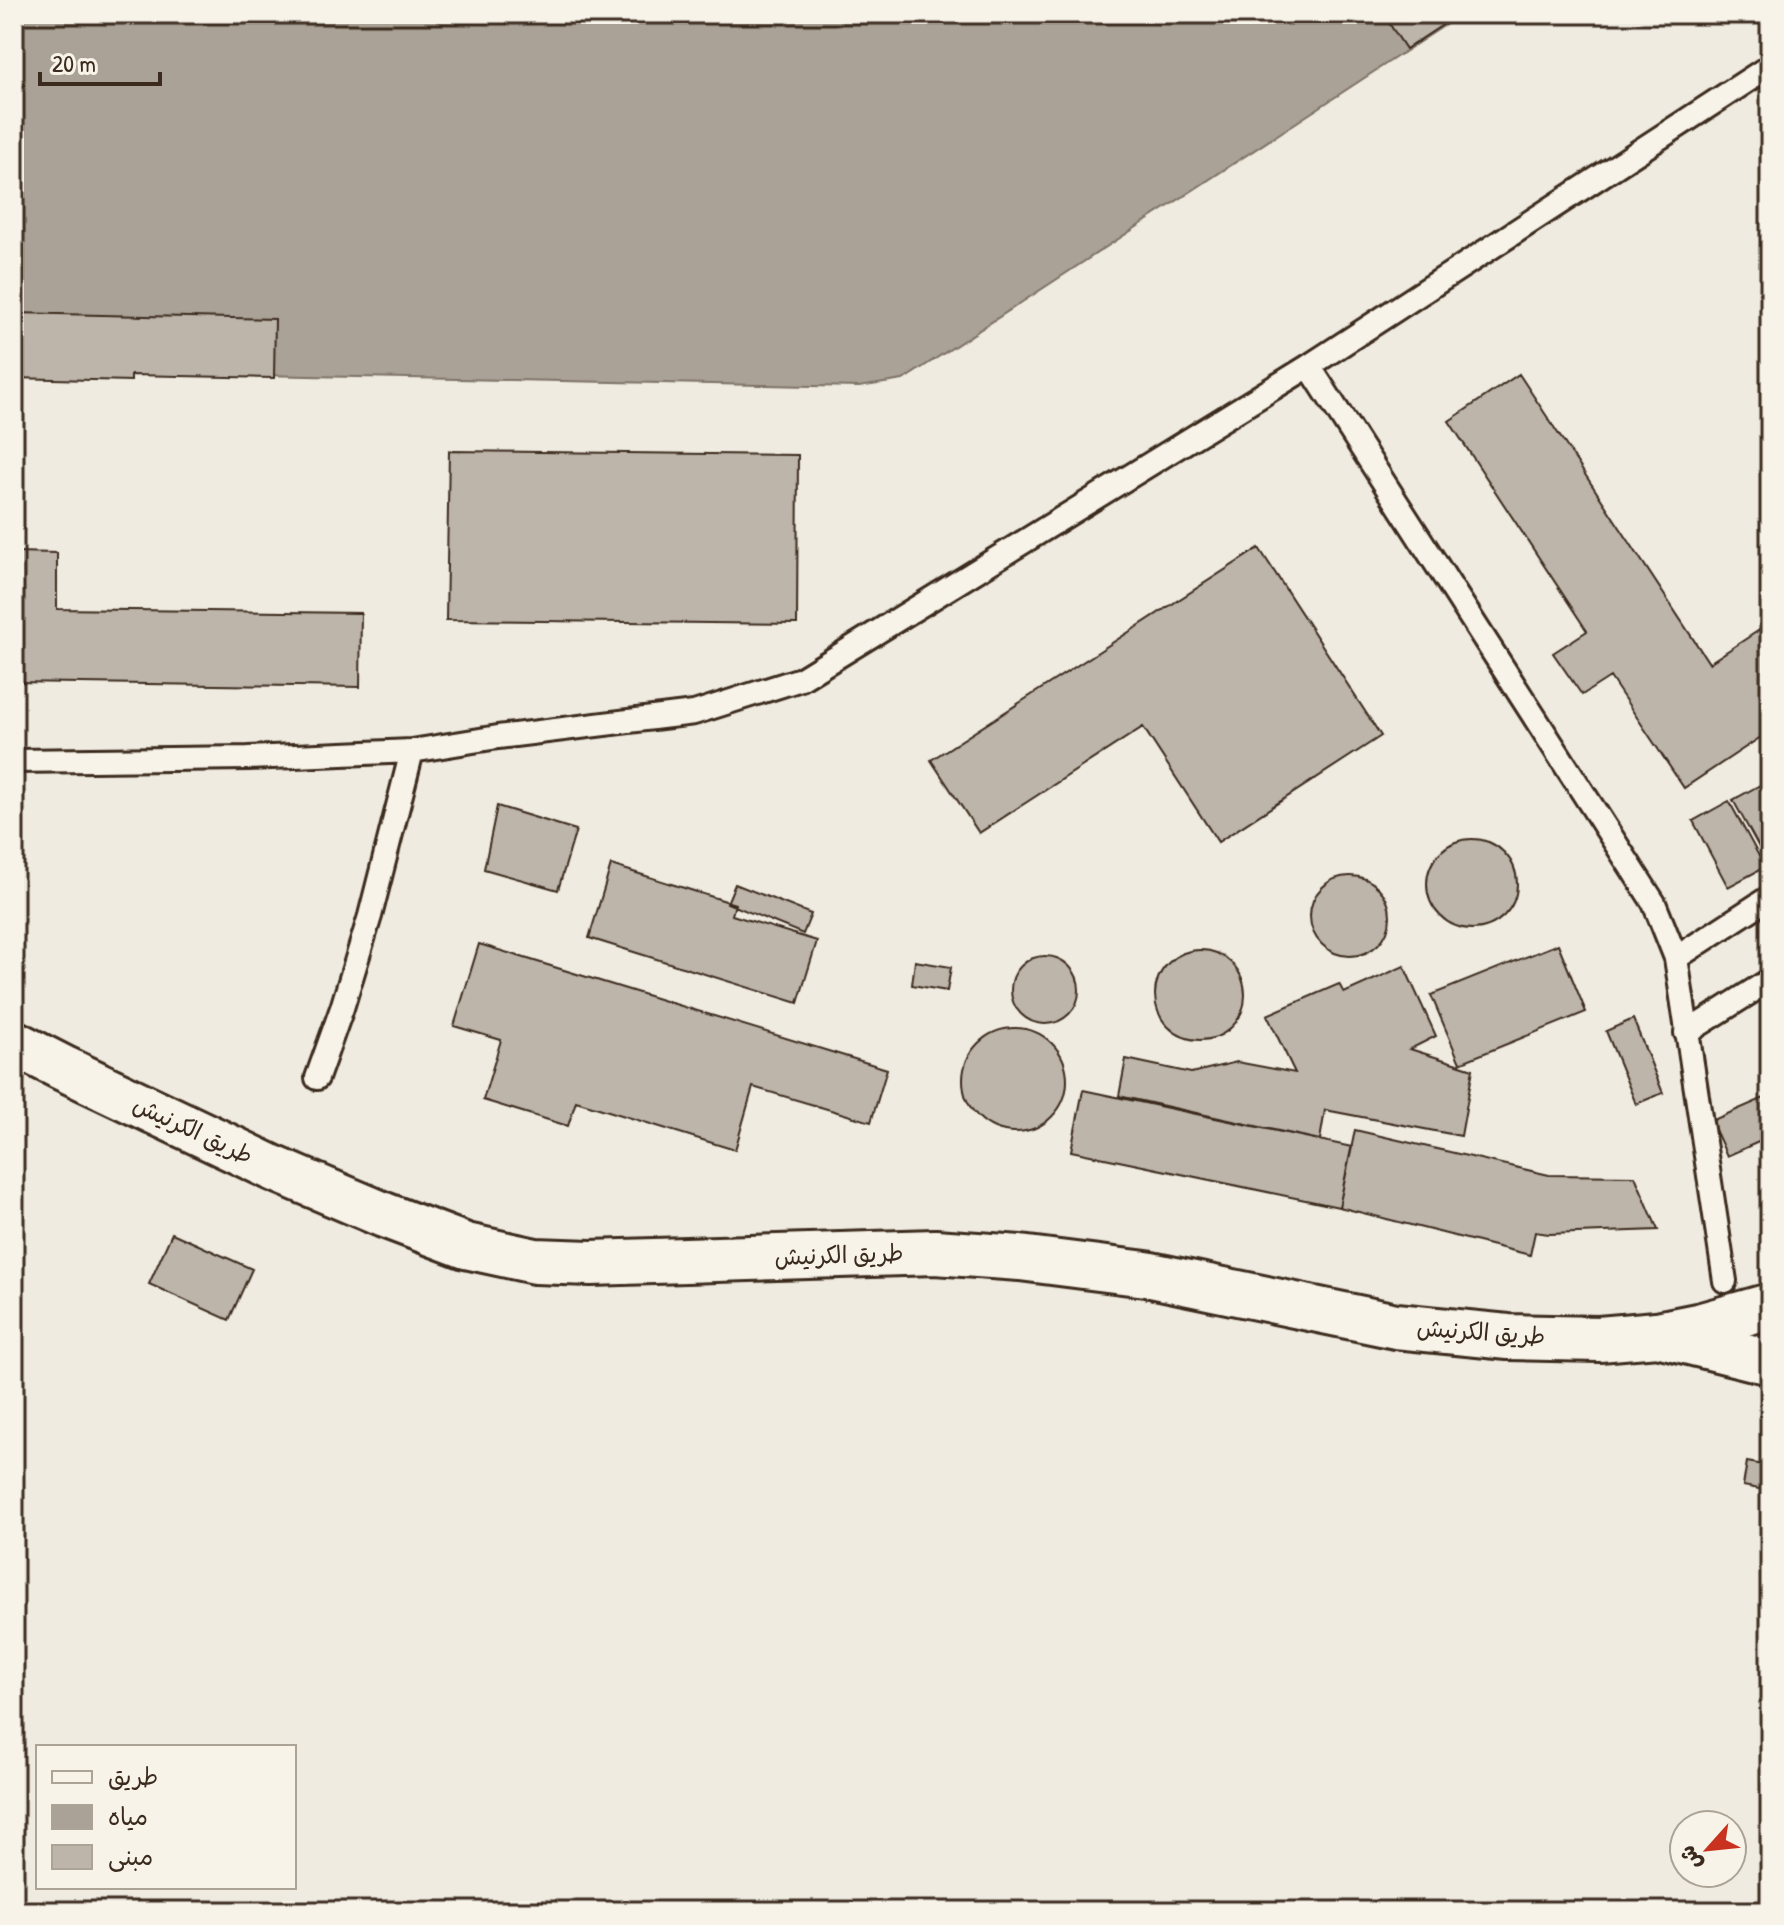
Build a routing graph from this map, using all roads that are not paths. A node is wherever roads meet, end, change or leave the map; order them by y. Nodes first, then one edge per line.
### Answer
1 (1770, 66) edge
2 (1309, 366) junction
3 (412, 751) junction
4 (14, 761) edge
5 (1770, 897) edge
6 (1676, 958) junction
7 (1770, 980) edge
8 (1686, 1033) junction
9 (14, 1043) edge
10 (317, 1078) dead end
11 (1725, 1281) dead end
12 (1770, 1306) edge
13 (1702, 1325) junction
14 (1657, 1334) junction
15 (1765, 1356) edge

1 - 2 lane
2 - 3 lane
2 - 6 lane
3 - 4 lane
3 - 10 lane
5 - 6 lane
6 - 8 lane
7 - 8 lane
8 - 11 lane
9 - 14 main road, طريق الكرنيش
12 - 13 main road
13 - 14 main road, طريق الكرنيش
13 - 15 main road
14 - 15 main road

